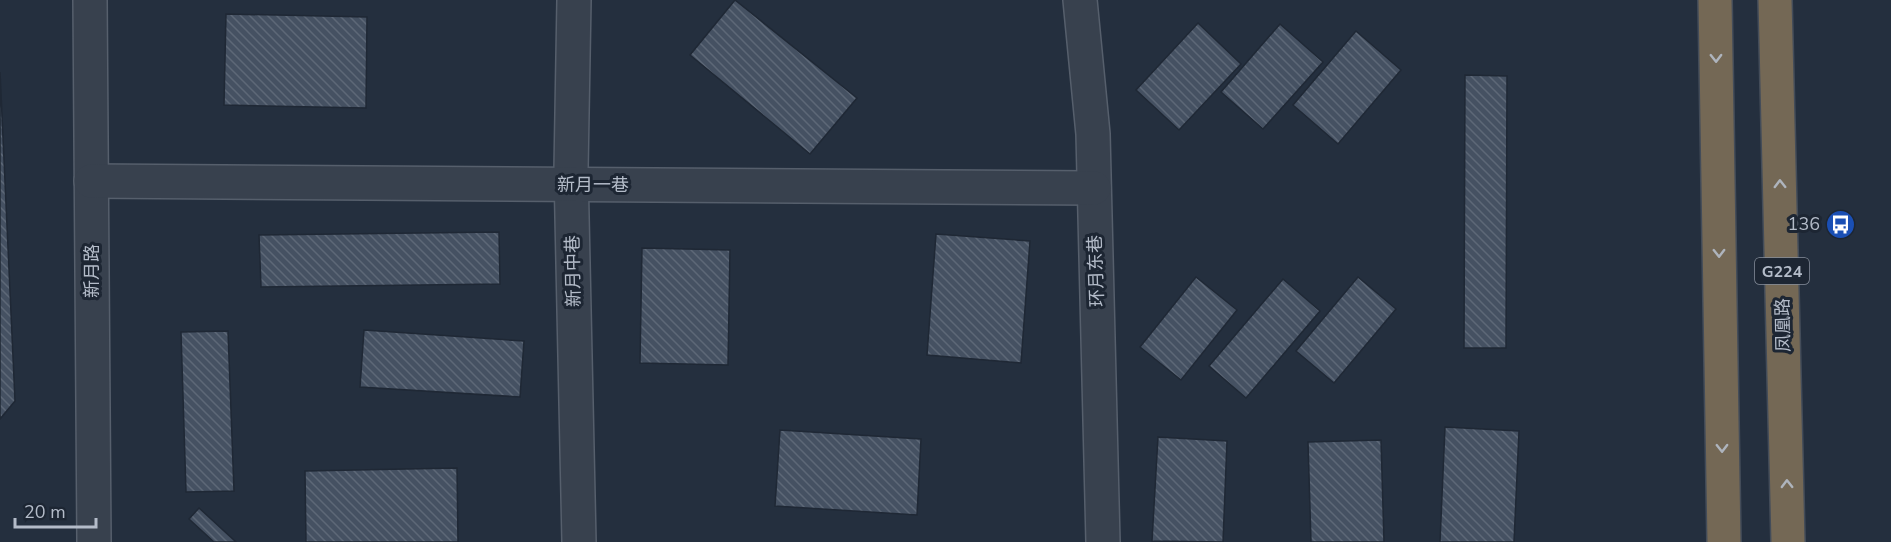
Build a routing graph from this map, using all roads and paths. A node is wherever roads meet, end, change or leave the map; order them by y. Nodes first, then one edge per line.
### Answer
1 (90, 0) edge
2 (574, 0) edge
3 (1080, 0) edge
4 (1715, 0) edge
5 (1775, 0) edge
6 (92, 181) junction
7 (571, 184) junction
8 (1094, 188) junction
9 (94, 542) edge
10 (579, 542) edge
11 (1104, 542) edge
12 (1724, 542) edge
13 (1788, 542) edge

1 - 6 street, 新月路
2 - 7 street, 新月中巷
3 - 8 street, 环月东巷
4 -> 12 highway
13 -> 5 highway, 凤凰路 / G224
6 - 7 street, 新月一巷
6 - 9 street, 新月路
7 - 8 street, 新月一巷
7 - 10 street, 新月中巷
8 - 11 street, 环月东巷

